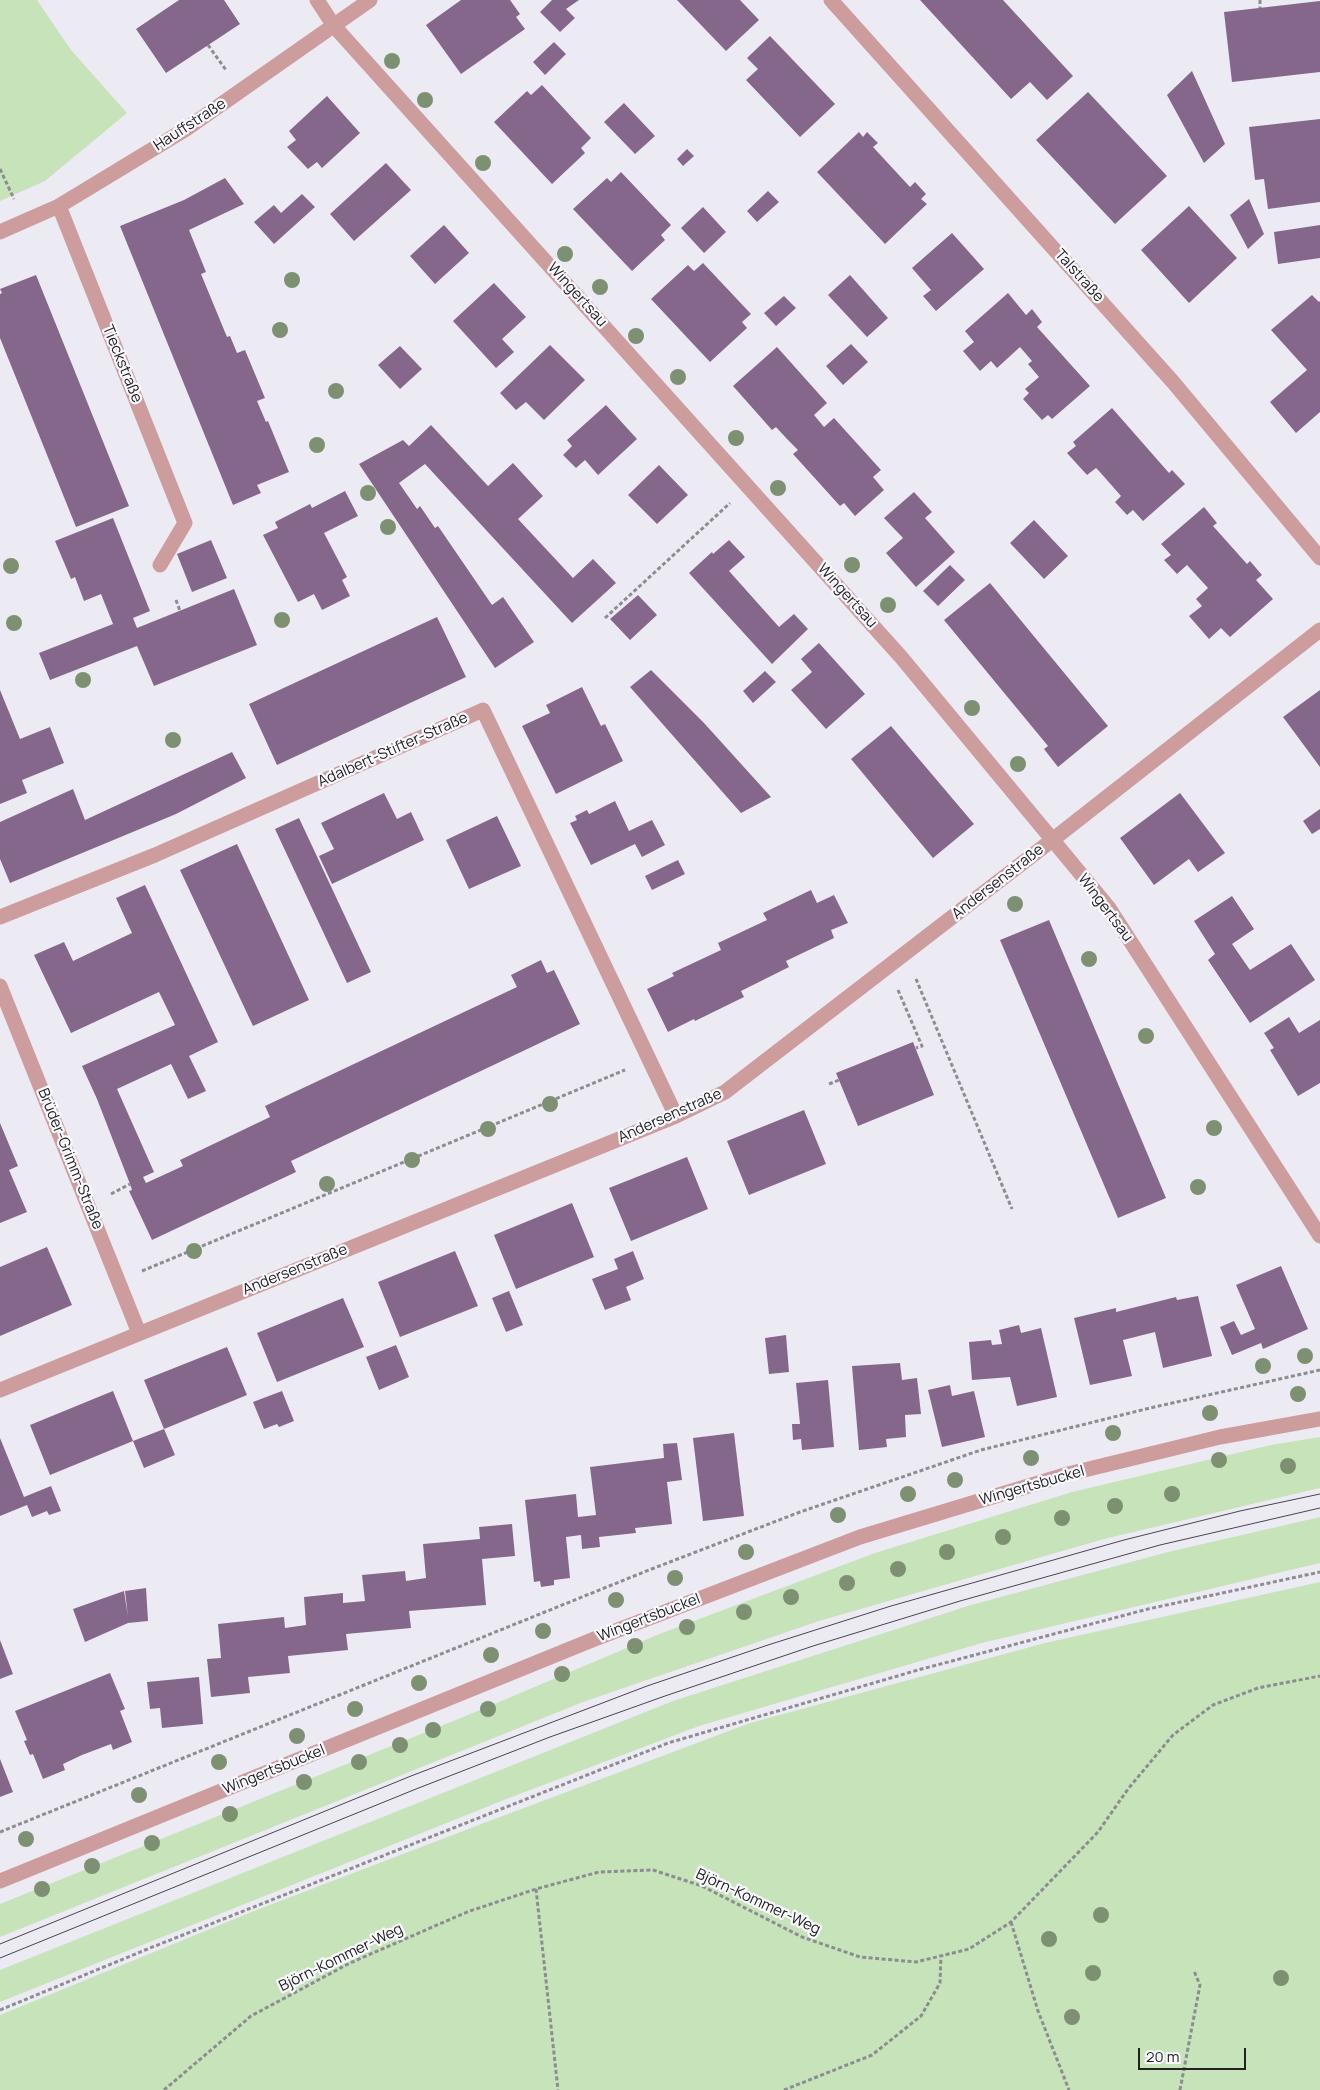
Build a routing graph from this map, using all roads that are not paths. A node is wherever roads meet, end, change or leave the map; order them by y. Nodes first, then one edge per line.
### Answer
1 (318, 0) edge
2 (370, 0) edge
3 (830, 0) edge
4 (334, 26) junction
5 (59, 206) junction
6 (0, 232) edge
7 (1320, 558) edge
8 (160, 565) dead end
9 (1320, 630) edge
10 (1051, 840) junction
11 (0, 918) edge
12 (0, 986) edge
13 (676, 1116) junction
14 (1320, 1236) edge
15 (139, 1333) junction
16 (0, 1390) edge
17 (1320, 1419) edge
18 (0, 1881) edge

1 - 4 street, Wingertsau
2 - 4 street, Hauffstraße
3 - 7 street, Talstraße
4 - 5 street, Hauffstraße
4 - 10 street, Wingertsau
5 - 6 street, Hauffstraße
5 - 8 street, Tieckstraße
9 - 10 street, Andersenstraße
10 - 13 street, Andersenstraße
10 - 14 street, Wingertsau
11 - 13 street, Adalbert-Stifter-Straße
12 - 15 street, Brüder-Grimm-Straße
13 - 15 street, Andersenstraße
15 - 16 street, Andersenstraße
17 - 18 street, Wingertsbuckel

